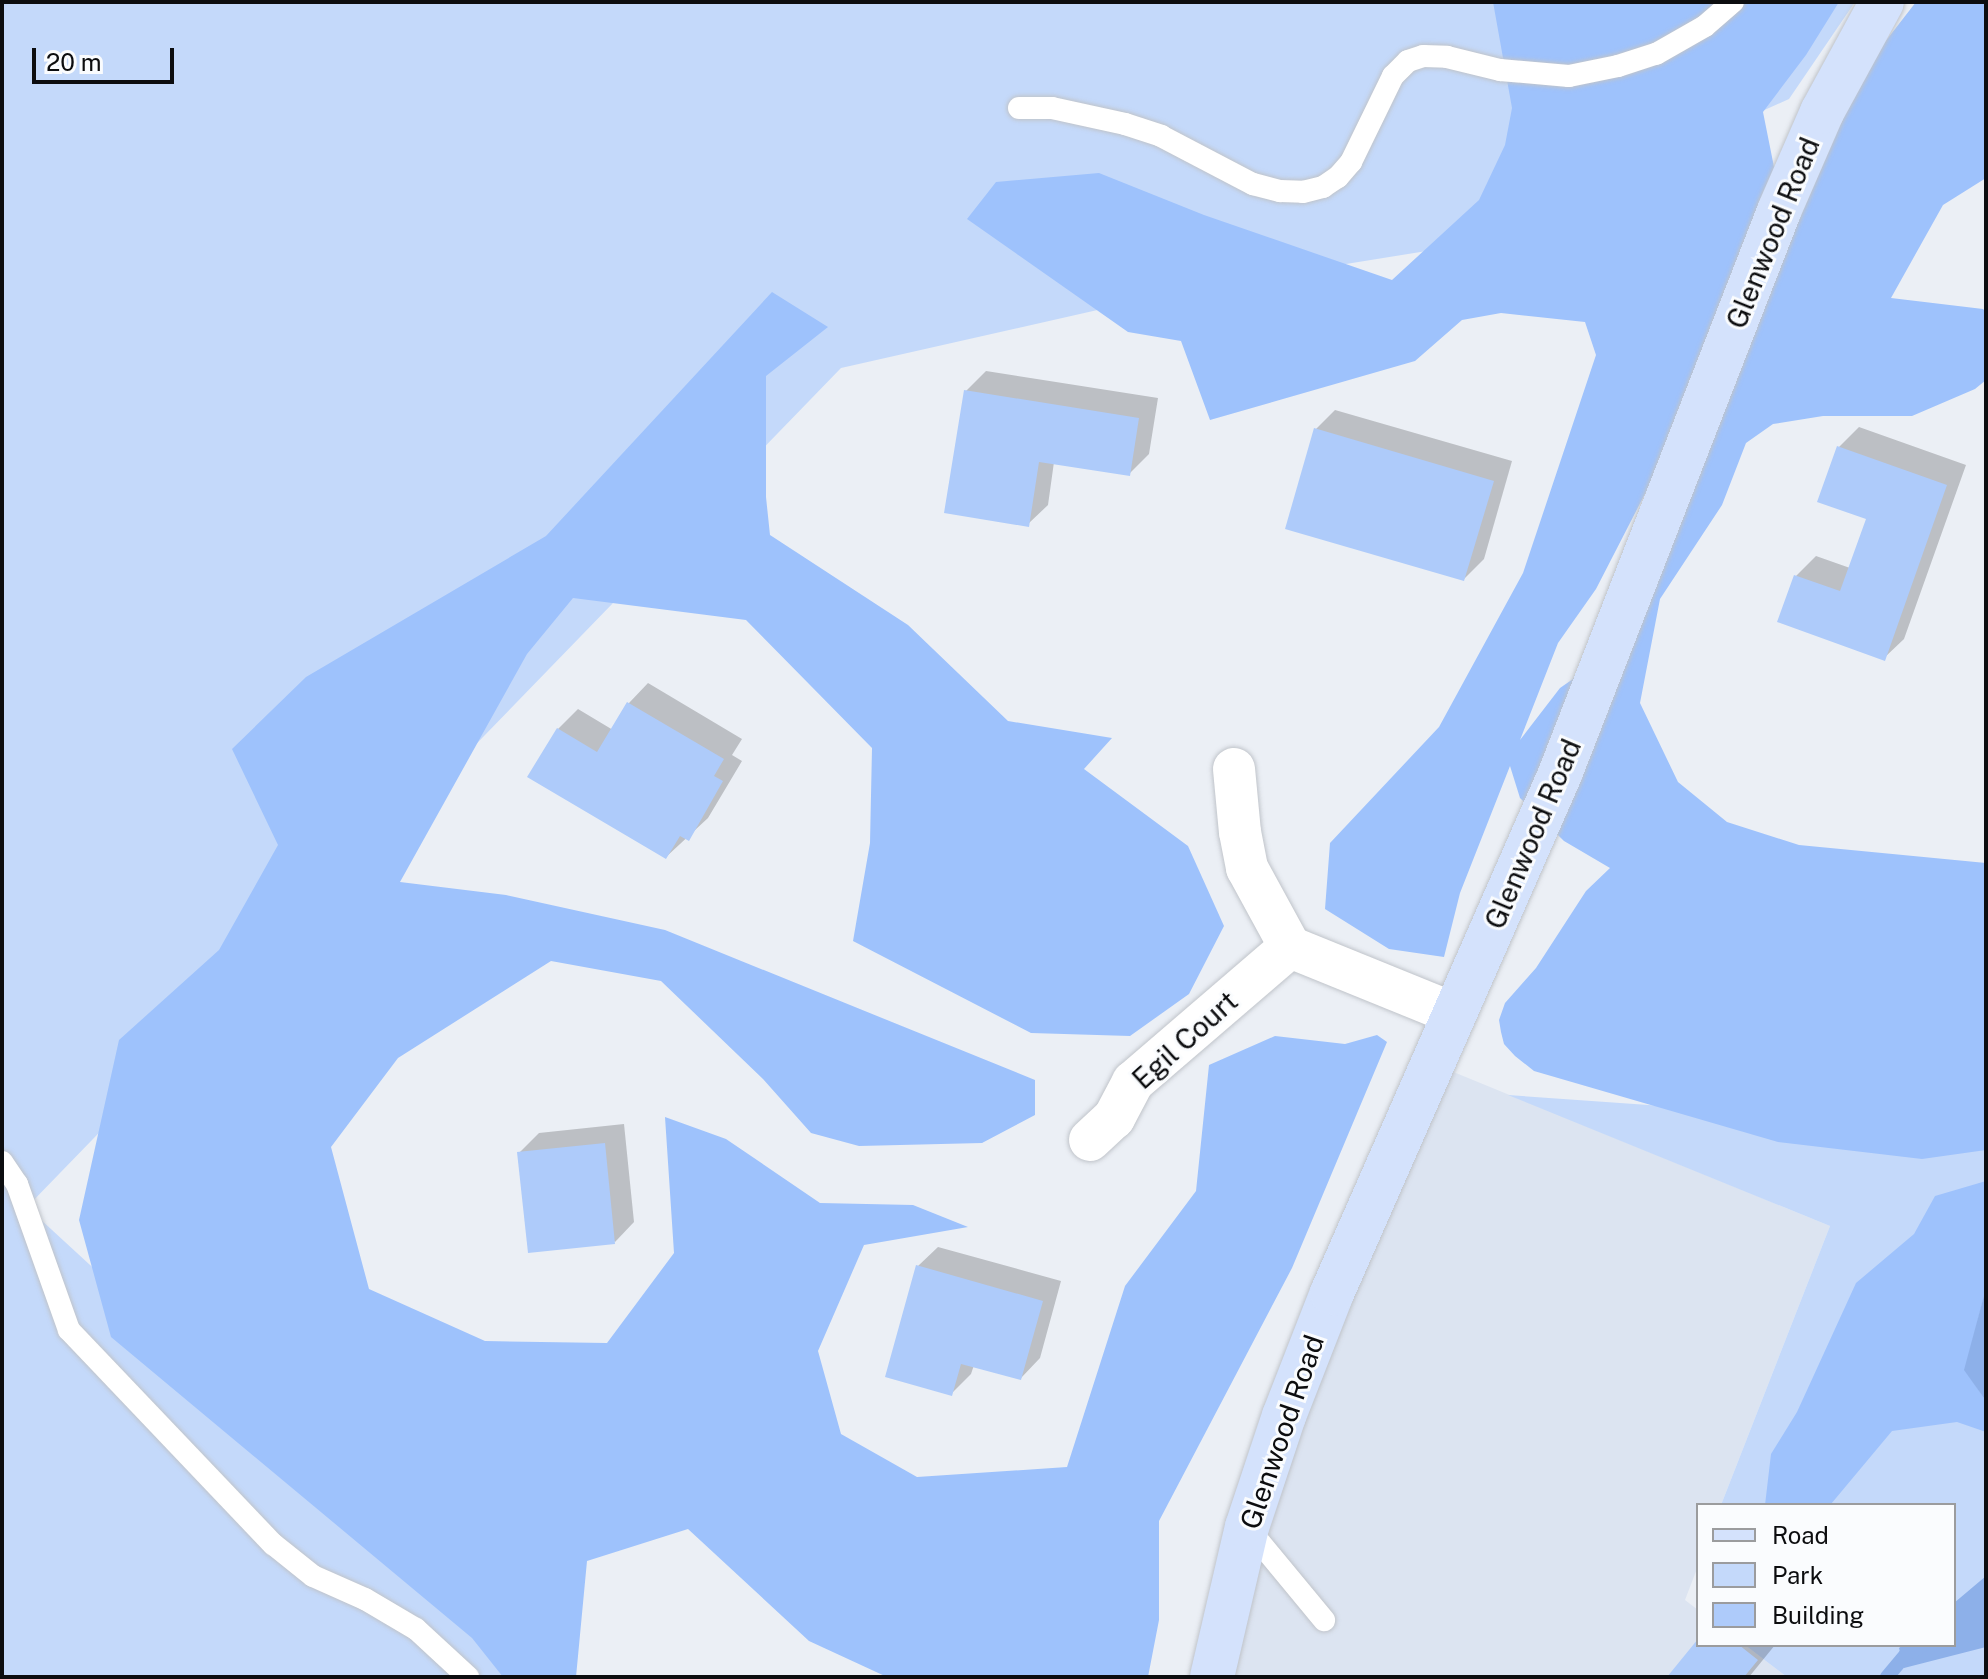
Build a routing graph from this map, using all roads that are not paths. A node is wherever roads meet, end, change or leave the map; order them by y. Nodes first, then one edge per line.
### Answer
1 (1733, 2) edge
2 (1882, 2) edge
3 (1019, 108) dead end
4 (1234, 769) dead end
5 (1290, 947) junction
6 (1455, 1014) junction
7 (1090, 1140) dead end
8 (2, 1162) edge
9 (1247, 1527) junction
10 (1324, 1620) dead end
11 (468, 1677) edge
12 (1212, 1677) edge

1 - 3 lane
2 - 6 main road, Glenwood Road
4 - 5 street
5 - 6 street
5 - 7 street, Egil Court
6 - 9 main road, Glenwood Road
8 - 11 lane
9 - 10 lane
9 - 12 main road, Glenwood Road

